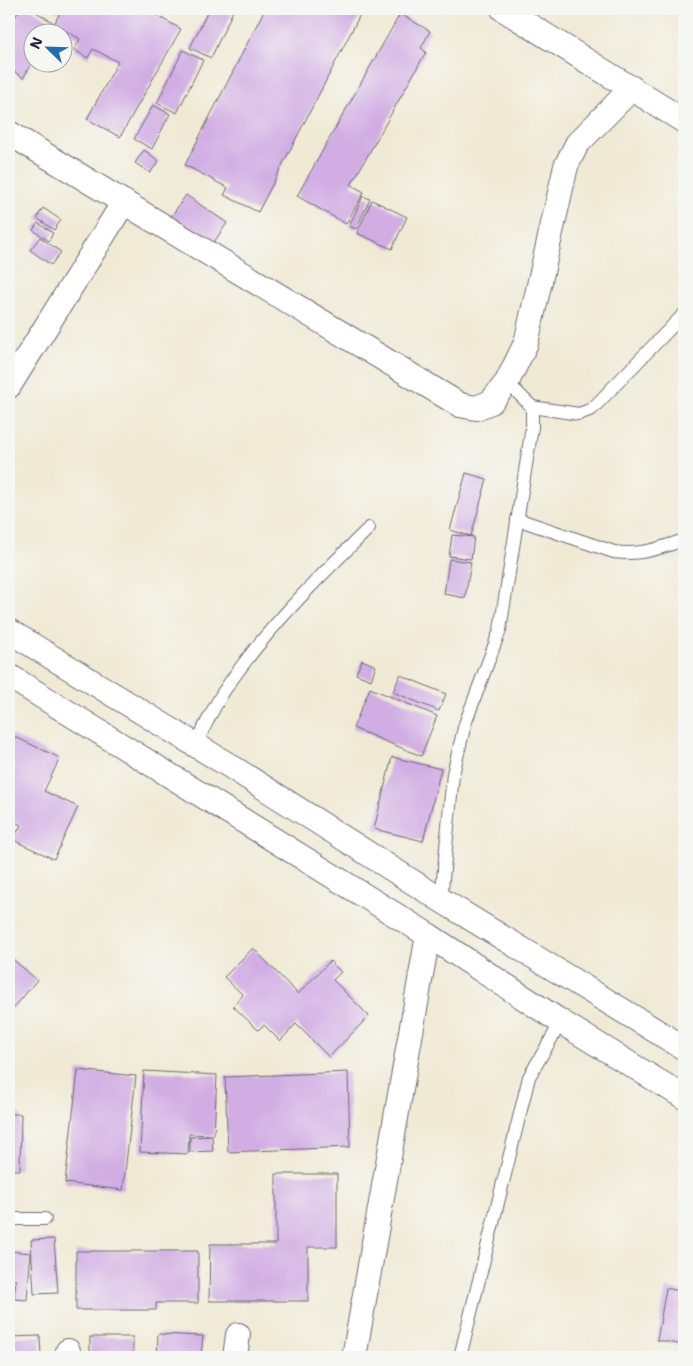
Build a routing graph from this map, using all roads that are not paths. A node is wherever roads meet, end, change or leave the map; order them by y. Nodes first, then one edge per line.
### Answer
1 (504, 9) edge
2 (632, 88) junction
3 (684, 121) edge
4 (9, 133) edge
5 (124, 202) junction
6 (684, 314) edge
7 (507, 382) junction
8 (9, 386) edge
9 (532, 407) junction
10 (517, 519) junction
11 (369, 528) dead end
12 (684, 540) edge
13 (9, 631) edge
14 (9, 676) edge
15 (195, 744) junction
16 (441, 900) junction
17 (428, 935) junction
18 (561, 1022) junction
19 (684, 1048) edge
20 (684, 1098) edge
21 (9, 1219) edge
22 (45, 1219) dead end
23 (354, 1357) edge
24 (460, 1357) edge

1 - 2 street
2 - 3 street
2 - 7 street
4 - 5 street
5 - 7 street
5 - 8 street
6 - 9 lane
7 - 9 lane
9 - 10 lane
10 - 12 lane
10 - 16 lane
11 - 15 lane
13 - 15 street
14 - 17 street
15 - 16 street
16 - 19 street
17 - 18 street
17 - 23 street
18 - 20 street
18 - 24 lane
21 - 22 lane

